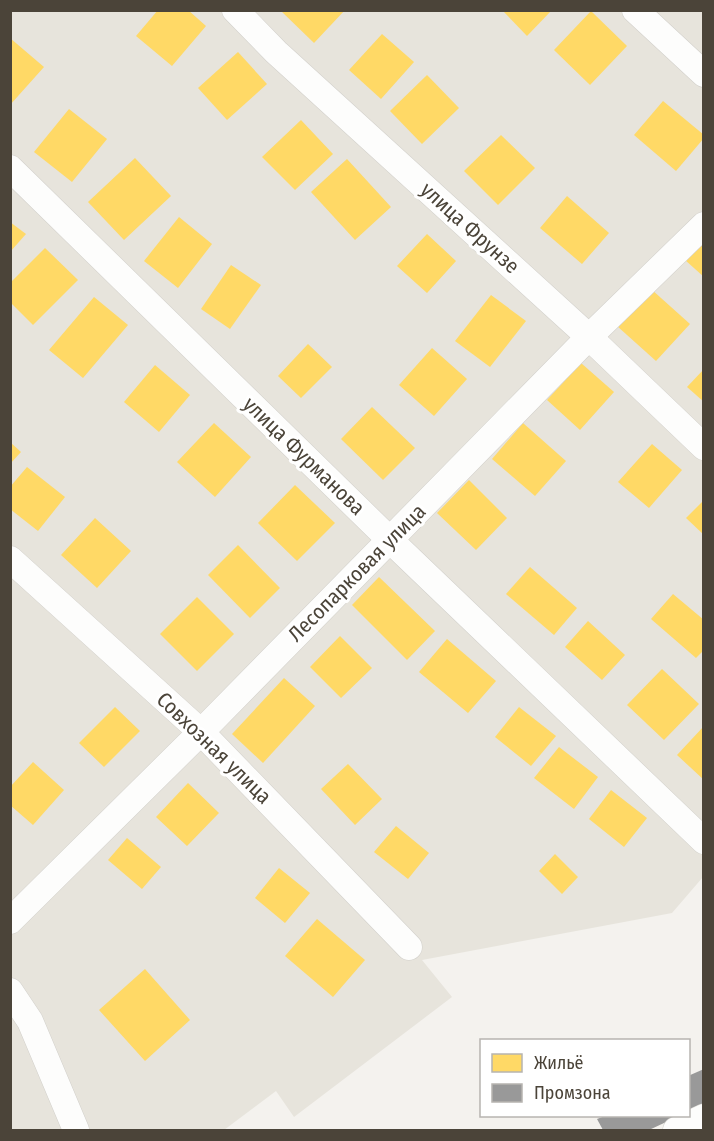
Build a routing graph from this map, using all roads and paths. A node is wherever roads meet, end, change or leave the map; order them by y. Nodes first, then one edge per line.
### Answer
1 (235, 10) edge
2 (635, 10) edge
3 (704, 74) edge
4 (10, 168) edge
5 (704, 225) edge
6 (589, 337) junction
7 (704, 447) edge
8 (390, 540) junction
9 (10, 559) edge
10 (201, 732) junction
11 (704, 841) edge
12 (10, 921) edge
13 (409, 947) dead end
14 (10, 991) edge
15 (704, 1117) edge
16 (76, 1131) edge
17 (676, 1131) edge

1 - 6 street, улица Фрунзе
2 - 3 street
4 - 8 street, улица Фурманова
5 - 6 street, Лесопарковая улица
6 - 7 street, улица Фрунзе
6 - 8 street, Лесопарковая улица
8 - 10 street, Лесопарковая улица
8 - 11 street, улица Фурманова
9 - 10 street, Совхозная улица
10 - 12 street, Лесопарковая улица
10 - 13 street, Совхозная улица
14 - 16 street
15 - 17 street

